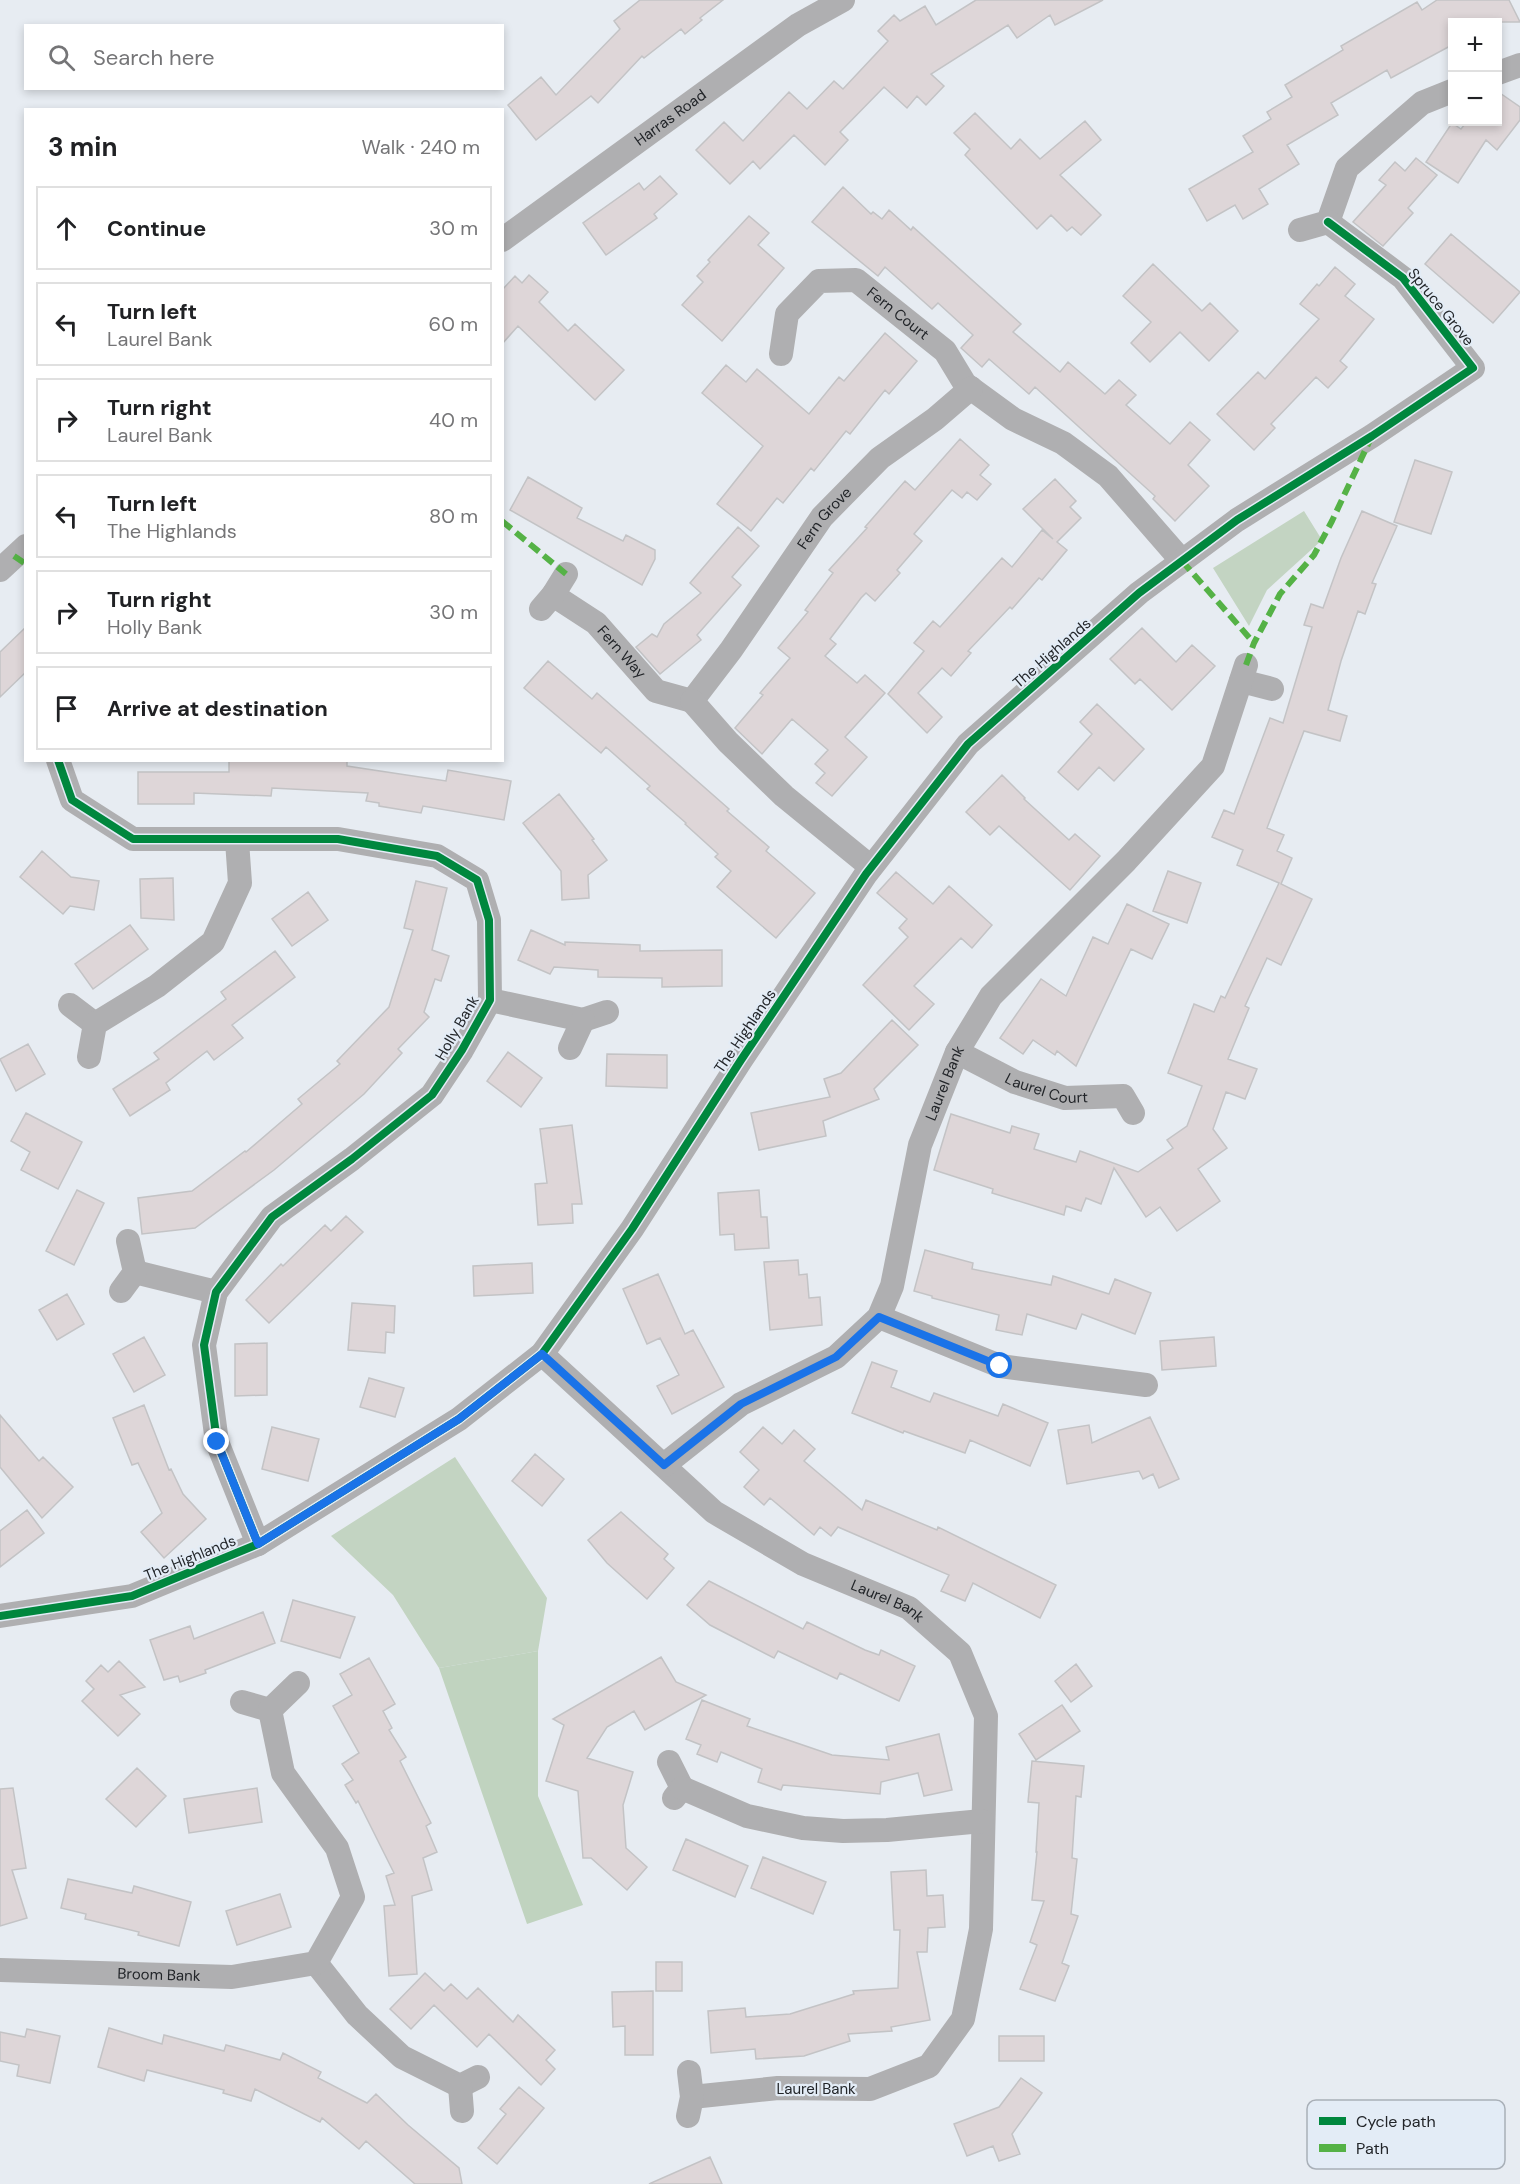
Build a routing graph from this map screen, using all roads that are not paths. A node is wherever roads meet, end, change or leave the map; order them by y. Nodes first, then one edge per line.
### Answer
1 (843, 0) edge
2 (1520, 65) edge
3 (1502, 72) edge
4 (1448, 93) edge
5 (1328, 222) junction
6 (1300, 230) dead end
7 (504, 239) edge
8 (781, 354) dead end
9 (1473, 368) joint
10 (971, 388) junction
11 (24, 548) edge
12 (1182, 561) junction
13 (0, 570) edge
14 (566, 574) dead end
15 (1272, 689) dead end
16 (692, 701) junction
17 (59, 762) edge
18 (237, 841) junction
19 (871, 867) junction
20 (490, 1000) junction
21 (70, 1005) dead end
22 (607, 1012) dead end
23 (583, 1020) junction
24 (95, 1024) junction
25 (570, 1048) dead end
26 (957, 1052) junction
27 (89, 1057) dead end
28 (1133, 1113) dead end
29 (128, 1241) dead end
30 (216, 1292) junction
31 (879, 1317) junction
32 (542, 1354) junction
33 (1146, 1385) dead end
34 (664, 1465) junction
35 (258, 1544) junction
36 (0, 1616) edge
37 (298, 1683) dead end
38 (242, 1702) dead end
39 (270, 1710) junction
40 (669, 1762) dead end
41 (982, 1821) junction
42 (316, 1964) junction
43 (0, 1971) edge
44 (689, 2072) dead end
45 (462, 2111) dead end

1 - 7 street, Harras Road
2 - 3 street
4 - 5 street
5 - 6 street
5 - 9 street, Spruce Grove
8 - 10 street, Fern Court
9 - 12 street, The Highlands
10 - 12 street
10 - 16 street, Fern Grove
11 - 13 street
12 - 19 street, The Highlands
14 - 16 street, Fern Way
15 - 26 street, Laurel Bank
16 - 19 street
17 - 18 street, Holly Bank
18 - 20 street, Holly Bank
18 - 24 street
19 - 32 street, The Highlands
20 - 23 street, Holly Bank
20 - 30 street, Holly Bank
21 - 24 street
22 - 23 street
23 - 25 street
24 - 27 street
26 - 28 street, Laurel Court
26 - 31 street, Laurel Bank
29 - 30 street
30 - 35 street, Holly Bank
31 - 33 street
31 - 34 street, Laurel Bank
32 - 34 street, Laurel Bank
32 - 35 street, The Highlands
34 - 41 street, Laurel Bank
35 - 36 street, The Highlands
37 - 39 street
38 - 39 street
39 - 42 street
40 - 41 street
41 - 44 street, Laurel Bank
42 - 43 street, Broom Bank
42 - 45 street

